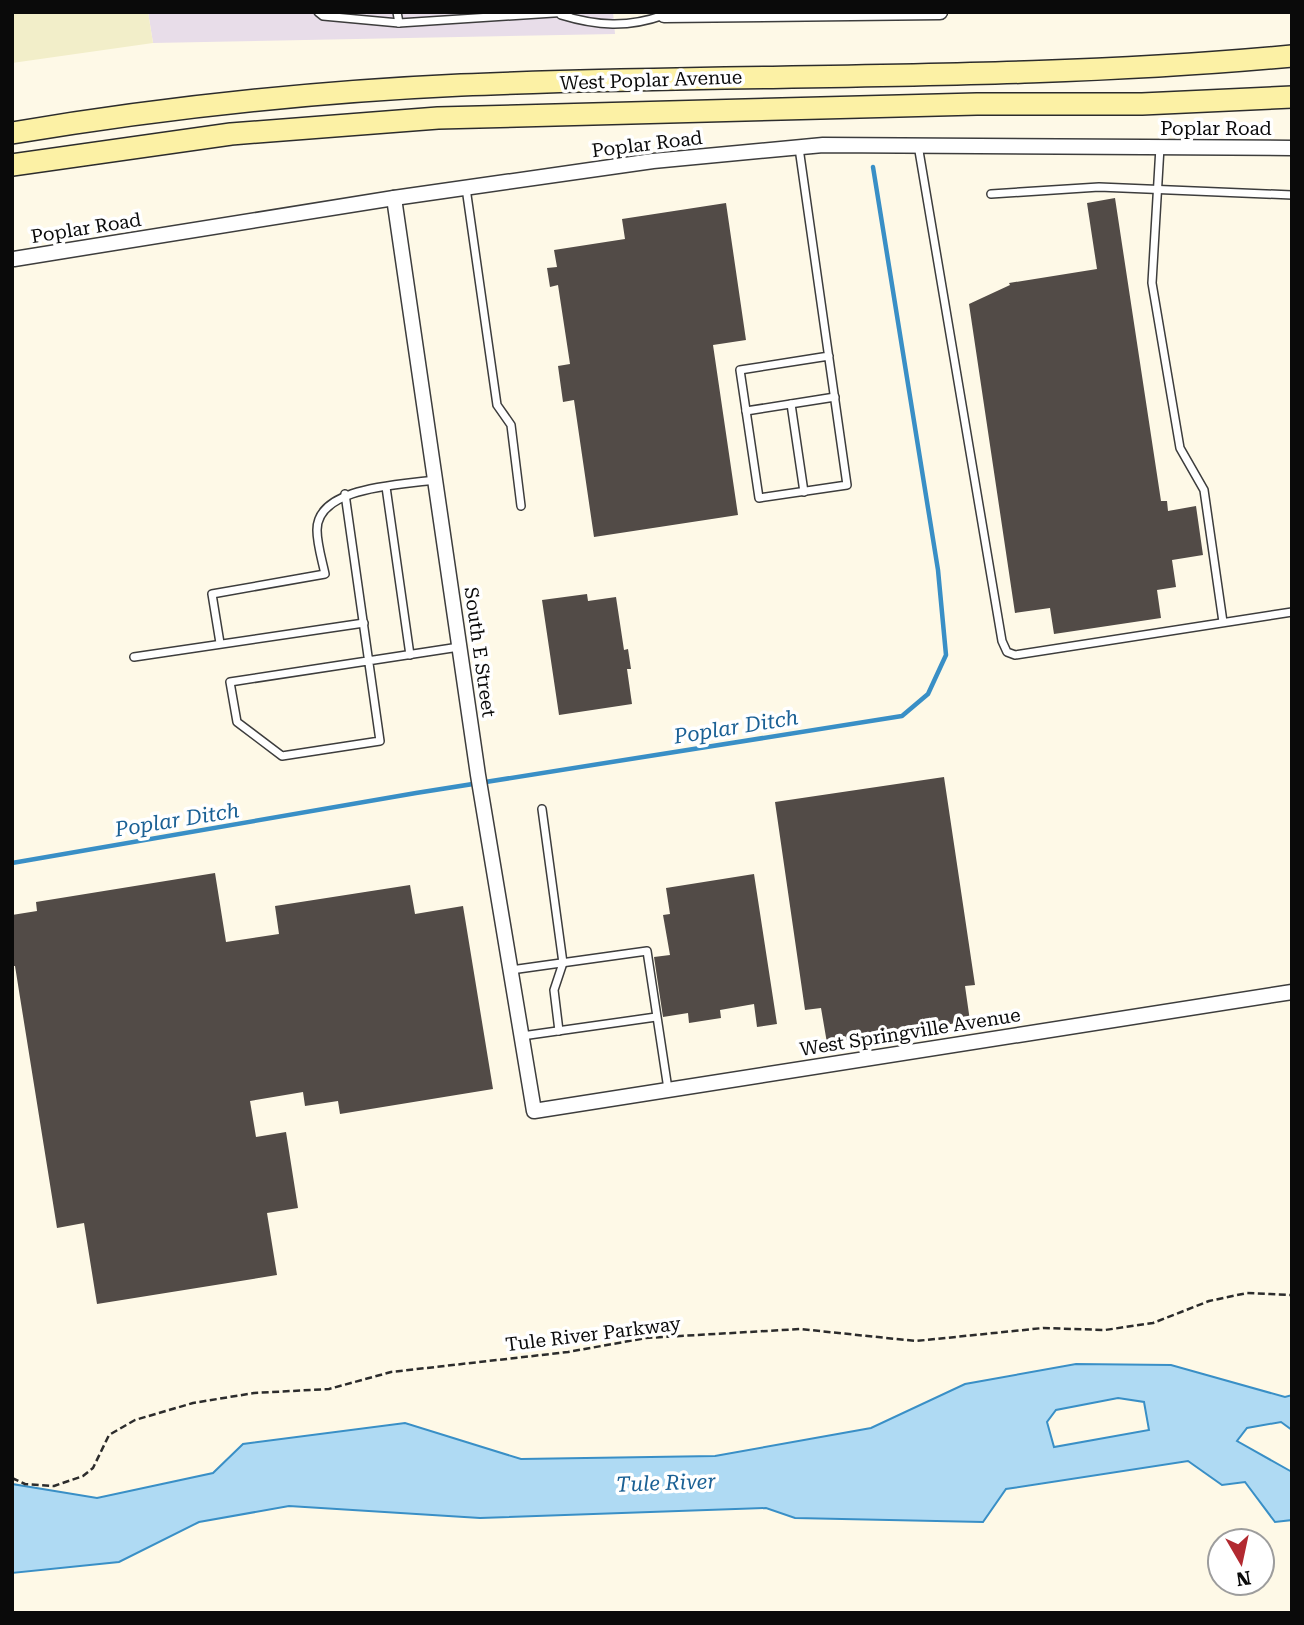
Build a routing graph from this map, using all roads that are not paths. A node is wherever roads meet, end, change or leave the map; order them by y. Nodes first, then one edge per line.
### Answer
1 (318, 12) edge
2 (397, 12) edge
3 (569, 12) edge
4 (940, 12) edge
5 (731, 13) edge
6 (829, 13) edge
7 (662, 14) edge
8 (560, 15) junction
9 (399, 23) junction
10 (1292, 56) edge
11 (1292, 97) edge
12 (12, 132) edge
13 (918, 145) junction
14 (799, 147) junction
15 (1160, 147) junction
16 (1292, 148) edge
17 (12, 165) edge
18 (466, 187) junction
19 (1157, 190) junction
20 (991, 194) dead end
21 (1292, 195) edge
22 (394, 198) junction
23 (14, 259) edge
24 (829, 356) junction
25 (835, 397) junction
26 (791, 404) junction
27 (746, 411) junction
28 (435, 480) junction
29 (386, 487) junction
30 (804, 492) junction
31 (345, 494) junction
32 (521, 506) dead end
33 (1292, 612) edge
34 (1223, 622) junction
35 (364, 623) junction
36 (220, 643) junction
37 (459, 647) junction
38 (410, 654) junction
39 (134, 657) dead end
40 (370, 661) junction
41 (542, 809) dead end
42 (563, 963) junction
43 (510, 970) junction
44 (1292, 992) edge
45 (656, 1017) junction
46 (559, 1031) junction
47 (522, 1036) junction
48 (668, 1090) junction
49 (534, 1111) joint

1 - 9 lane
2 - 9 lane
3 - 8 lane
4 - 6 street
5 - 6 street
5 - 7 street
7 - 8 lane
8 - 9 lane
10 - 12 main road, West Poplar Avenue
11 - 17 main road, West Poplar Avenue
13 - 14 street, Poplar Road
13 - 15 street, Poplar Road
13 - 34 lane
14 - 18 street, Poplar Road
14 - 24 lane
15 - 16 street, Poplar Road
15 - 19 lane
18 - 22 street, Poplar Road
18 - 32 lane
19 - 20 lane
19 - 21 lane
19 - 34 lane
22 - 23 street, Poplar Road
22 - 28 street, South E Street
24 - 25 lane
24 - 27 lane
25 - 26 lane
25 - 30 lane
26 - 27 lane
26 - 30 lane
27 - 30 lane
28 - 29 lane
28 - 37 street, South E Street
29 - 31 lane
29 - 38 lane
31 - 35 lane
31 - 36 lane
33 - 34 lane
35 - 36 lane
35 - 40 lane
36 - 39 lane
37 - 38 lane
37 - 43 street, South E Street
38 - 40 lane
40 - 40 lane
41 - 42 lane
42 - 43 lane
42 - 45 lane
42 - 46 lane
43 - 47 street, South E Street
44 - 48 street, West Springville Avenue
45 - 46 lane
45 - 48 lane
46 - 47 lane
47 - 49 street, South E Street
48 - 49 street, West Springville Avenue

